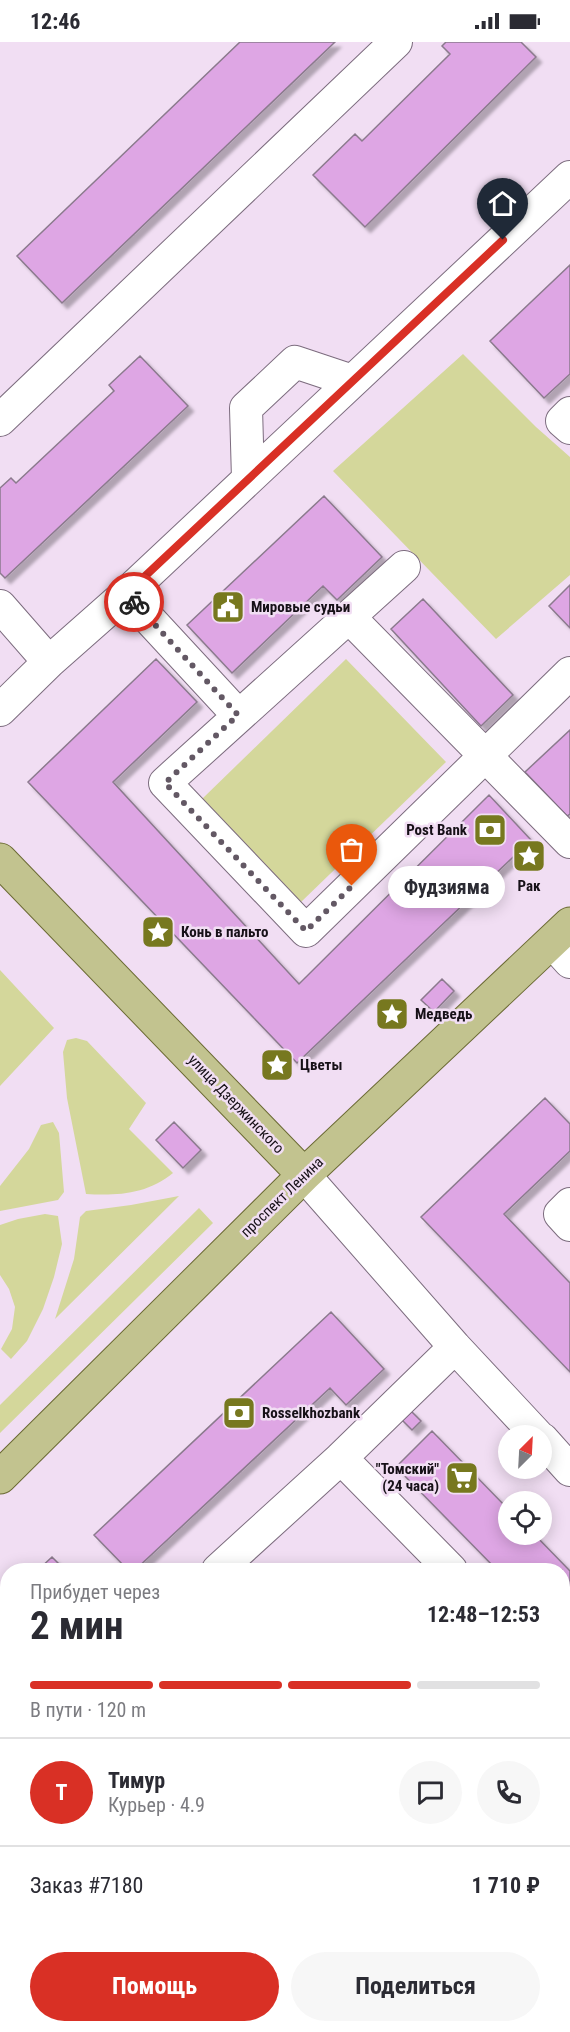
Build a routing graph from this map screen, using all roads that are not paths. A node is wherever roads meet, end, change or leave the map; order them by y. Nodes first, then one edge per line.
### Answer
1 (396, 42) edge
2 (570, 177) edge
3 (352, 381) junction
4 (570, 413) edge
5 (0, 420) edge
6 (570, 428) edge
7 (248, 479) junction
8 (404, 567) dead end
9 (126, 594) junction
10 (0, 606) edge
11 (349, 617) junction
12 (49, 662) junction
13 (570, 673) edge
14 (0, 710) edge
15 (238, 715) junction
16 (485, 756) junction
17 (570, 842) edge
18 (0, 860) edge
19 (564, 943) edge
20 (304, 1175) junction
21 (570, 1204) edge
22 (570, 1225) edge
23 (455, 1347) junction
24 (528, 1425) edge
25 (552, 1450) edge
26 (341, 1458) junction
27 (570, 1470) edge
28 (0, 1477) edge
29 (226, 1563) edge
30 (431, 1563) edge

1 - 5 street
2 - 3 street
3 - 7 street
3 - 7 street
4 - 6 street
7 - 9 street
8 - 11 street
9 - 12 street
9 - 15 street
10 - 12 street
11 - 15 street
11 - 16 street
12 - 14 street
13 - 16 street
15 - 16 street
16 - 17 street
18 - 20 main road, улица Дзержинского
19 - 20 main road, проспект Ленина
20 - 23 street, улица Дзержинского
20 - 28 main road, проспект Ленина
21 - 22 street
23 - 24 street, улица Дзержинского
23 - 26 street
25 - 27 street
26 - 29 street
26 - 30 street

